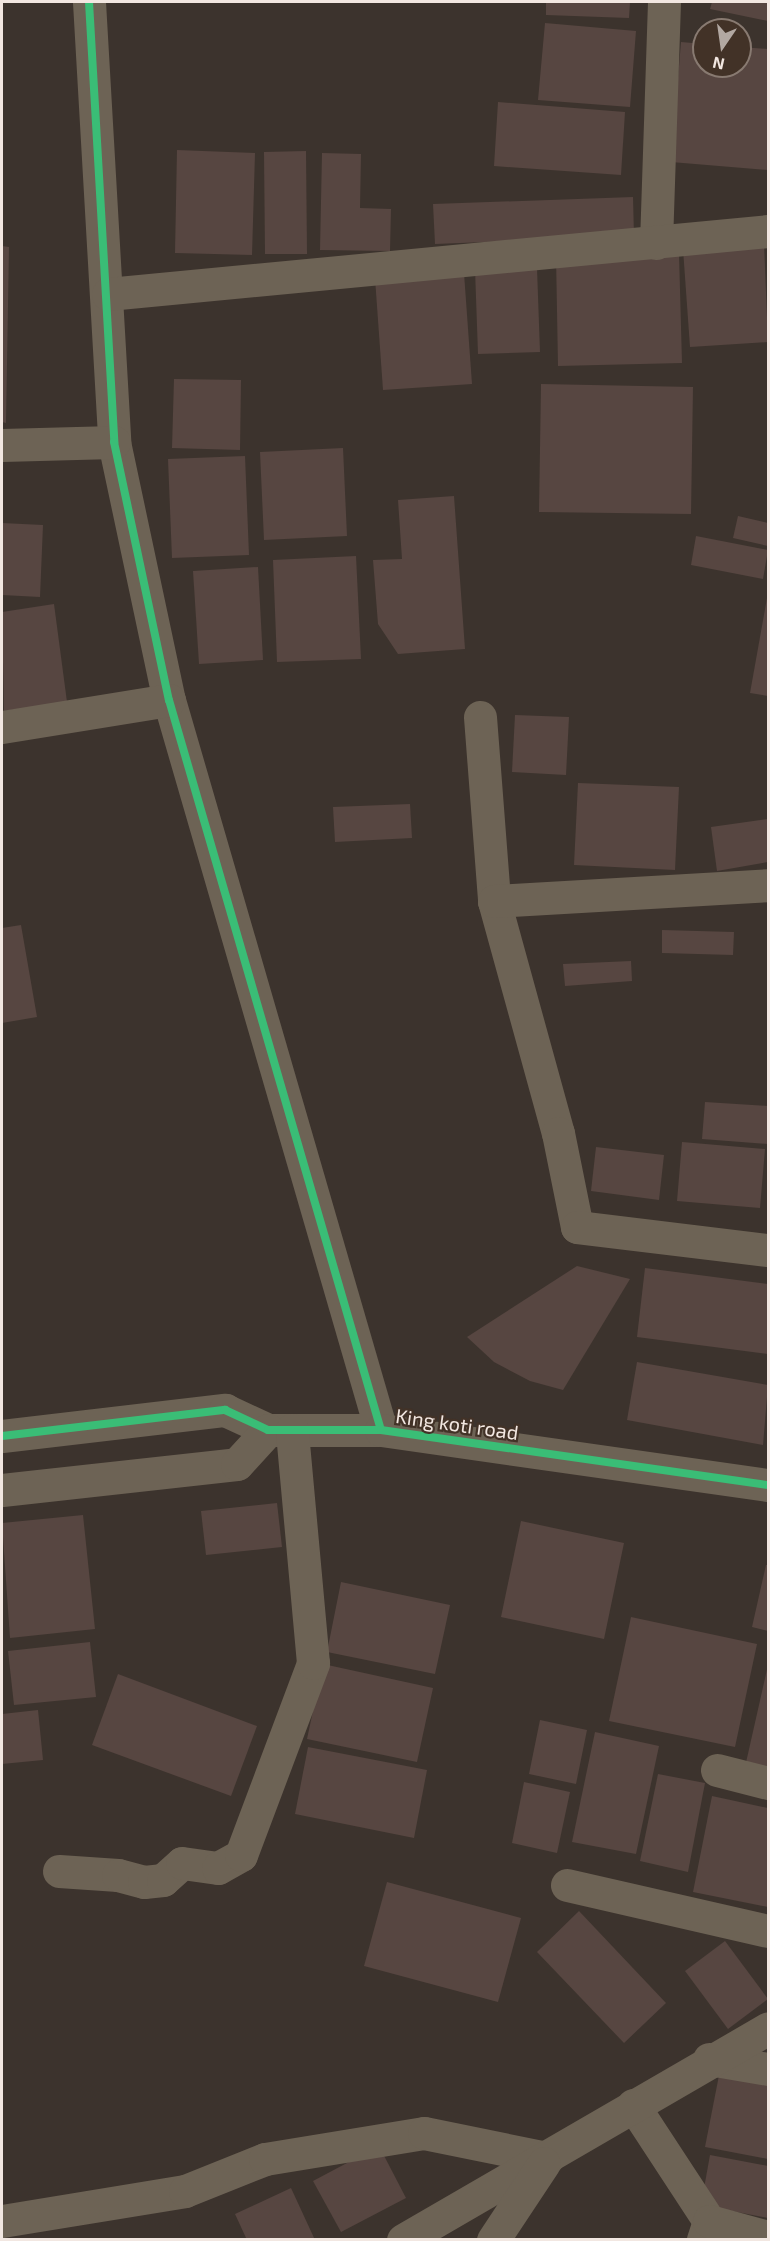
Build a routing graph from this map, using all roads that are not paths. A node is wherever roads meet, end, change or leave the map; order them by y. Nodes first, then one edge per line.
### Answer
1 (89, 2) edge
2 (664, 2) edge
3 (768, 231) edge
4 (656, 243) junction
5 (108, 294) junction
6 (114, 442) junction
7 (2, 445) edge
8 (168, 700) junction
9 (480, 717) dead end
10 (2, 727) edge
11 (768, 885) edge
12 (494, 901) junction
13 (768, 1250) edge
14 (280, 1430) junction
15 (381, 1430) junction
16 (2, 1436) edge
17 (768, 1485) edge
18 (2, 1490) edge
19 (717, 1770) dead end
20 (768, 1783) edge
21 (59, 1871) dead end
22 (567, 1885) dead end
23 (768, 1930) edge
24 (768, 2028) edge
25 (709, 2060) junction
26 (768, 2068) edge
27 (633, 2105) junction
28 (547, 2158) junction
29 (2, 2221) edge
30 (706, 2230) edge
31 (768, 2237) edge
32 (403, 2240) edge
33 (493, 2240) edge

1 - 5 street
2 - 4 street
3 - 4 street
4 - 5 street
5 - 6 street
6 - 7 street
6 - 8 street
8 - 10 street
8 - 15 street
9 - 12 street
11 - 12 street
12 - 13 street
14 - 15 street, King koti road
14 - 16 street, King koti road
14 - 18 street
14 - 21 street
15 - 17 street, King koti road
19 - 20 street
22 - 23 street
24 - 25 street
25 - 26 street
25 - 27 street
27 - 28 street
27 - 30 street
28 - 29 street
28 - 32 street
28 - 33 street
30 - 31 street

